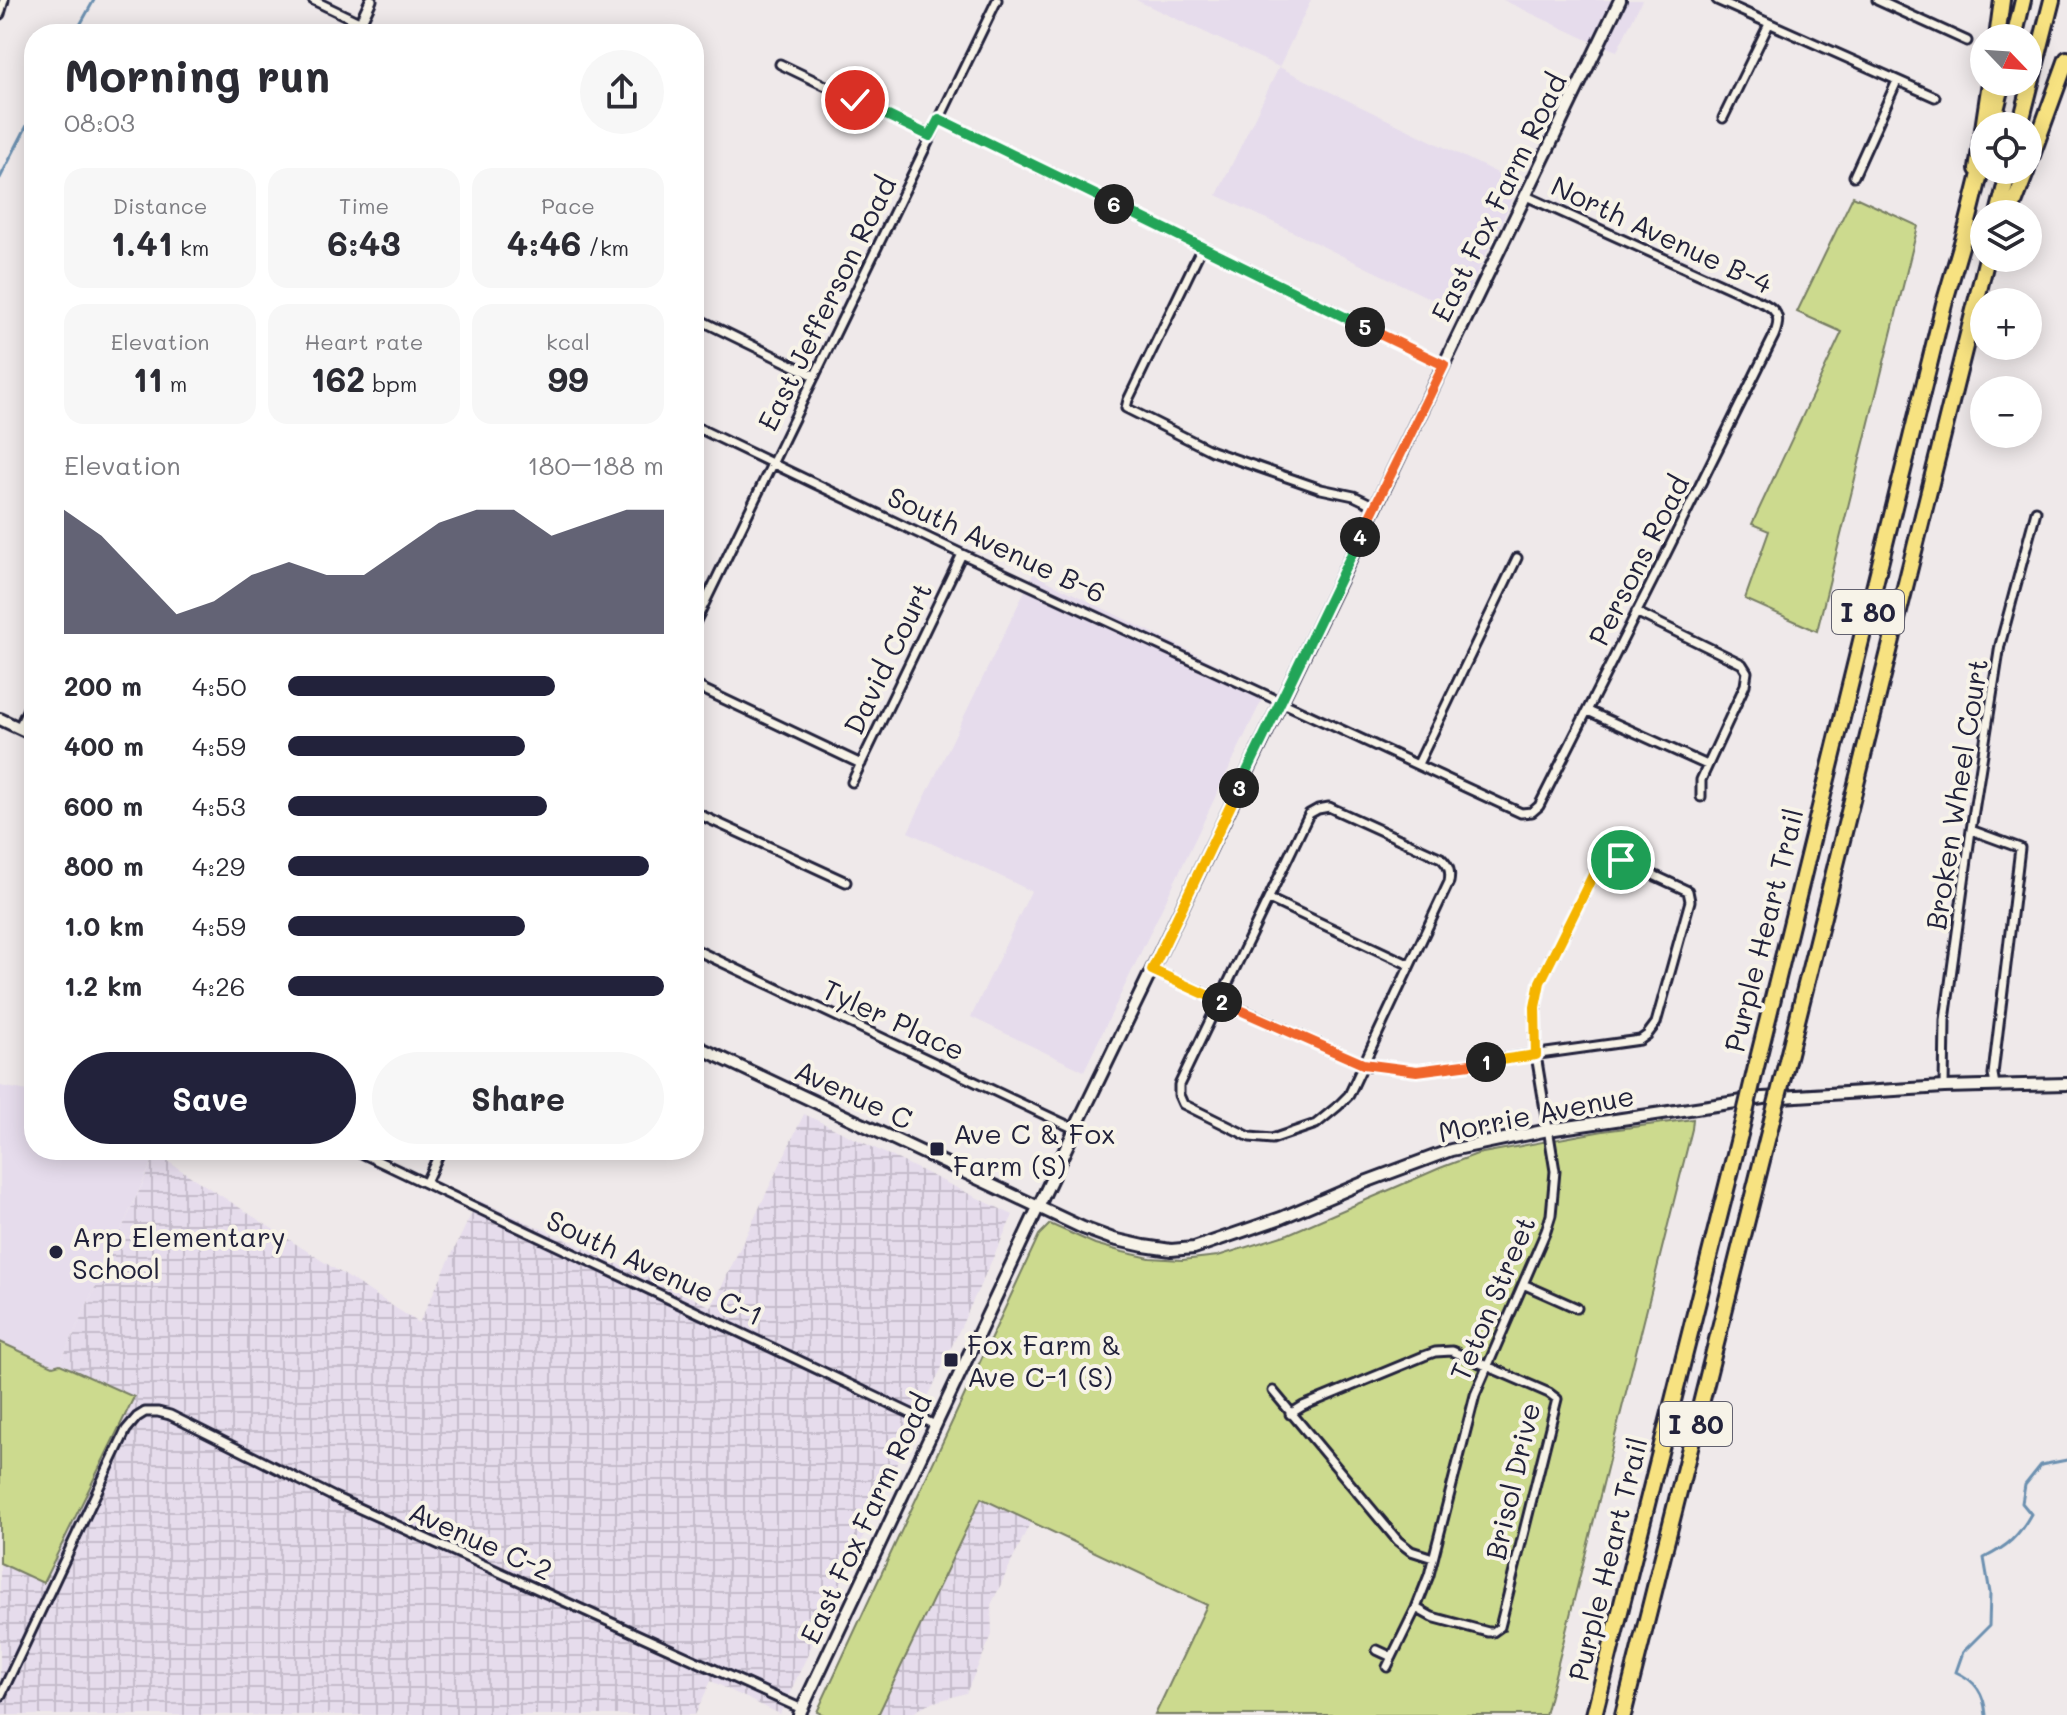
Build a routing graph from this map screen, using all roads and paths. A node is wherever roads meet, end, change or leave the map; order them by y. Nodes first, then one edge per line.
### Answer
1 (4, 0) edge
2 (313, 0) edge
3 (371, 0) edge
4 (997, 0) edge
5 (1620, 0) edge
6 (1717, 0) edge
7 (1877, 0) edge
8 (2002, 0) edge
9 (2023, 0) edge
10 (2052, 0) edge
11 (0, 14) edge
12 (360, 23) joint
13 (1769, 24) junction
14 (1999, 24) edge
15 (2017, 24) edge
16 (1967, 41) dead end
17 (2067, 59) edge
18 (780, 64) dead end
19 (1897, 81) junction
20 (1988, 96) edge
21 (1935, 97) dead end
22 (2024, 112) edge
23 (1723, 118) dead end
24 (939, 119) junction
25 (2042, 127) edge
26 (930, 136) junction
27 (1854, 176) dead end
28 (1978, 184) edge
29 (1526, 196) junction
30 (1967, 226) junction
31 (1202, 247) junction
32 (1984, 272) edge
33 (1991, 272) edge
34 (1778, 314) joint
35 (704, 322) edge
36 (1444, 365) junction
37 (1960, 374) junction
38 (815, 376) junction
39 (704, 430) edge
40 (774, 462) junction
41 (1375, 506) junction
42 (2036, 511) dead end
43 (962, 554) junction
44 (1517, 558) dead end
45 (704, 605) edge
46 (1636, 612) junction
47 (704, 690) edge
48 (1281, 701) junction
49 (1588, 711) junction
50 (0, 719) edge
51 (24, 719) edge
52 (20, 728) junction
53 (24, 730) edge
54 (861, 764) junction
55 (1418, 764) junction
56 (1707, 765) junction
57 (852, 782) dead end
58 (1701, 797) dead end
59 (1521, 813) joint
60 (704, 817) edge
61 (1971, 830) junction
62 (846, 882) dead end
63 (1269, 899) junction
64 (704, 954) edge
65 (1410, 965) junction
66 (1152, 970) junction
67 (1220, 1001) junction
68 (704, 1050) edge
69 (1536, 1055) junction
70 (1363, 1064) junction
71 (2067, 1084) edge
72 (1995, 1085) junction
73 (1944, 1087) junction
74 (1075, 1129) junction
75 (1548, 1130) junction
76 (381, 1160) edge
77 (436, 1160) edge
78 (426, 1182) junction
79 (1038, 1208) junction
80 (1523, 1284) junction
81 (1577, 1308) dead end
82 (1487, 1366) junction
83 (1273, 1391) dead end
84 (1290, 1414) junction
85 (935, 1425) junction
86 (1433, 1558) junction
87 (1416, 1608) junction
88 (1377, 1650) dead end
89 (1392, 1657) junction
90 (1387, 1667) dead end
91 (0, 1697) edge
92 (800, 1712) edge
93 (1594, 1715) edge
94 (1623, 1715) edge

1 - 11 street
2 - 12 street
3 - 12 street
4 - 24 street, East Jefferson Road
5 - 29 main road, East Fox Farm Road
6 - 13 street
7 - 16 street
8 - 14 highway
9 - 15 highway
10 - 22 highway
13 - 19 street
13 - 23 street
17 - 25 highway
18 - 26 street
19 - 21 street
19 - 27 street
20 - 30 highway
24 - 26 street, East Jefferson Road
24 - 31 street
26 - 38 street, East Jefferson Road
28 - 30 highway, Purple Heart Trail / I 80
29 - 34 street, North Avenue B-4
29 - 36 main road, East Fox Farm Road
30 - 93 highway, Purple Heart Trail / I 80, bridge
31 - 36 street
31 - 41 street
32 - 37 highway, Purple Heart Trail / I 80
33 - 37 highway
34 - 46 street, Persons Road
35 - 38 street
36 - 41 main road, East Fox Farm Road
37 - 94 highway, Purple Heart Trail / I 80, bridge
38 - 40 street, East Jefferson Road
39 - 40 street, South Avenue B-6
40 - 43 street, South Avenue B-6
40 - 45 street, East Jefferson Road
41 - 48 main road, East Fox Farm Road
42 - 61 street, Broken Wheel Court
43 - 48 street, South Avenue B-6
43 - 54 street, David Court
44 - 55 street
46 - 49 street, Persons Road
46 - 56 street
47 - 54 street
48 - 55 street, South Avenue B-6
48 - 66 main road, East Fox Farm Road
49 - 56 street
49 - 59 street, Persons Road
50 - 52 main road
51 - 52 street
52 - 53 main road
54 - 57 street, David Court
55 - 59 street, South Avenue B-6
56 - 58 street
60 - 62 street
61 - 72 street
61 - 73 street, Broken Wheel Court
63 - 65 street
63 - 65 street
63 - 67 street
64 - 74 street, Tyler Place
65 - 70 street
66 - 67 street
66 - 74 main road, East Fox Farm Road
67 - 70 street
67 - 70 street
68 - 79 main road, Avenue C
69 - 69 street, Teton Street
69 - 70 street
69 - 75 street, Teton Street
71 - 72 main road, Morrie Avenue
72 - 73 main road, Morrie Avenue
73 - 75 main road, Morrie Avenue
74 - 79 main road, East Fox Farm Road
75 - 79 main road, Morrie Avenue
75 - 80 street, Teton Street
76 - 78 street, South Avenue C-1
77 - 78 street
78 - 85 street, South Avenue C-1
79 - 85 main road, East Fox Farm Road
80 - 81 street
80 - 82 street, Teton Street
82 - 84 street, Brisol Drive
82 - 86 street, Teton Street
82 - 87 street, Brisol Drive
83 - 84 street
84 - 86 street
85 - 92 main road, East Fox Farm Road
86 - 87 street, Teton Street
87 - 89 street, Teton Street
88 - 89 street
89 - 90 street, Teton Street
91 - 92 street, Avenue C-2

